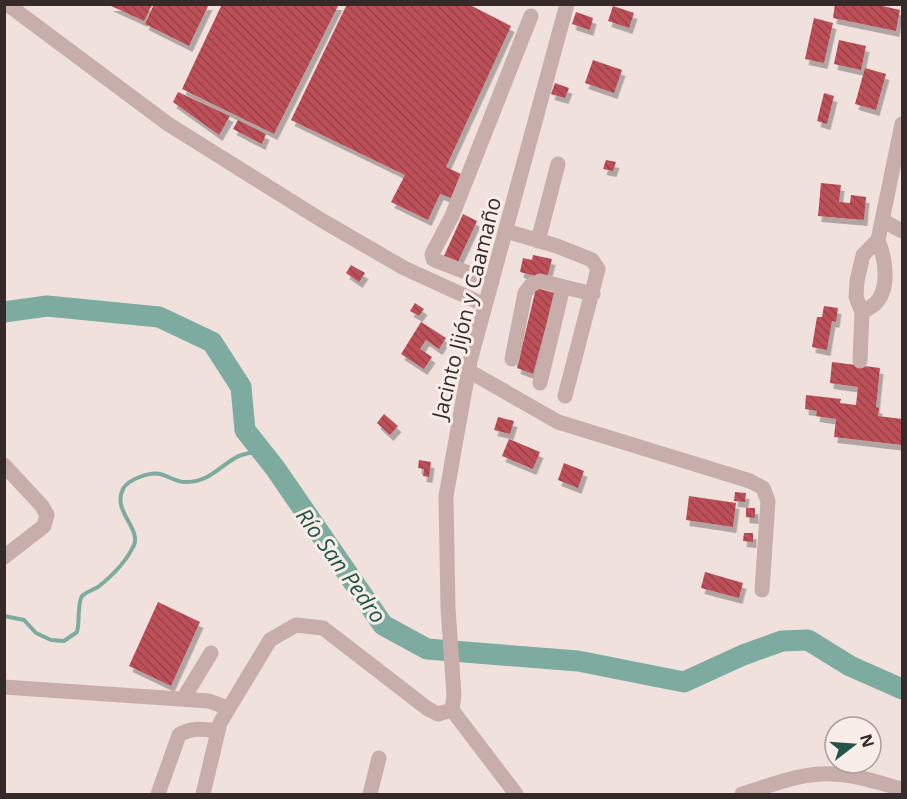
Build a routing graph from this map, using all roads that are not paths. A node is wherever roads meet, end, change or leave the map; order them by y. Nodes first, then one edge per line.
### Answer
1 (7, 4) edge
2 (567, 4) edge
3 (531, 16) dead end
4 (903, 124) edge
5 (558, 164) dead end
6 (882, 220) junction
7 (506, 231) junction
8 (903, 231) edge
9 (878, 240) junction
10 (538, 241) junction
11 (492, 282) junction
12 (563, 287) junction
13 (592, 294) junction
14 (486, 305) junction
15 (862, 312) junction
16 (512, 359) dead end
17 (860, 361) dead end
18 (469, 371) junction
19 (540, 384) dead end
20 (565, 396) dead end
21 (4, 465) edge
22 (4, 557) edge
23 (762, 590) dead end
24 (211, 653) dead end
25 (4, 687) edge
26 (183, 699) junction
27 (453, 702) junction
28 (228, 708) junction
29 (218, 731) junction
30 (379, 758) dead end
31 (903, 789) edge
32 (158, 795) edge
33 (203, 795) edge
34 (370, 795) edge
35 (516, 795) edge
36 (742, 795) edge

1 - 14 street
2 - 7 street, Jacinto Jijón y Caamaño
3 - 11 street
4 - 6 street
5 - 10 street
6 - 8 street
6 - 9 street
7 - 10 street
7 - 11 street, Jacinto Jijón y Caamaño
9 - 15 street
9 - 15 street
10 - 13 street
11 - 14 street, Jacinto Jijón y Caamaño
12 - 13 street
12 - 16 street
12 - 19 street
13 - 20 street
14 - 18 street, Jacinto Jijón y Caamaño
15 - 17 street
18 - 23 street
18 - 27 street, Jacinto Jijón y Caamaño
21 - 22 street
24 - 26 street
25 - 26 street
26 - 28 street
27 - 28 street
27 - 35 street
28 - 29 street
29 - 32 street
29 - 33 street
30 - 34 street
31 - 36 street

